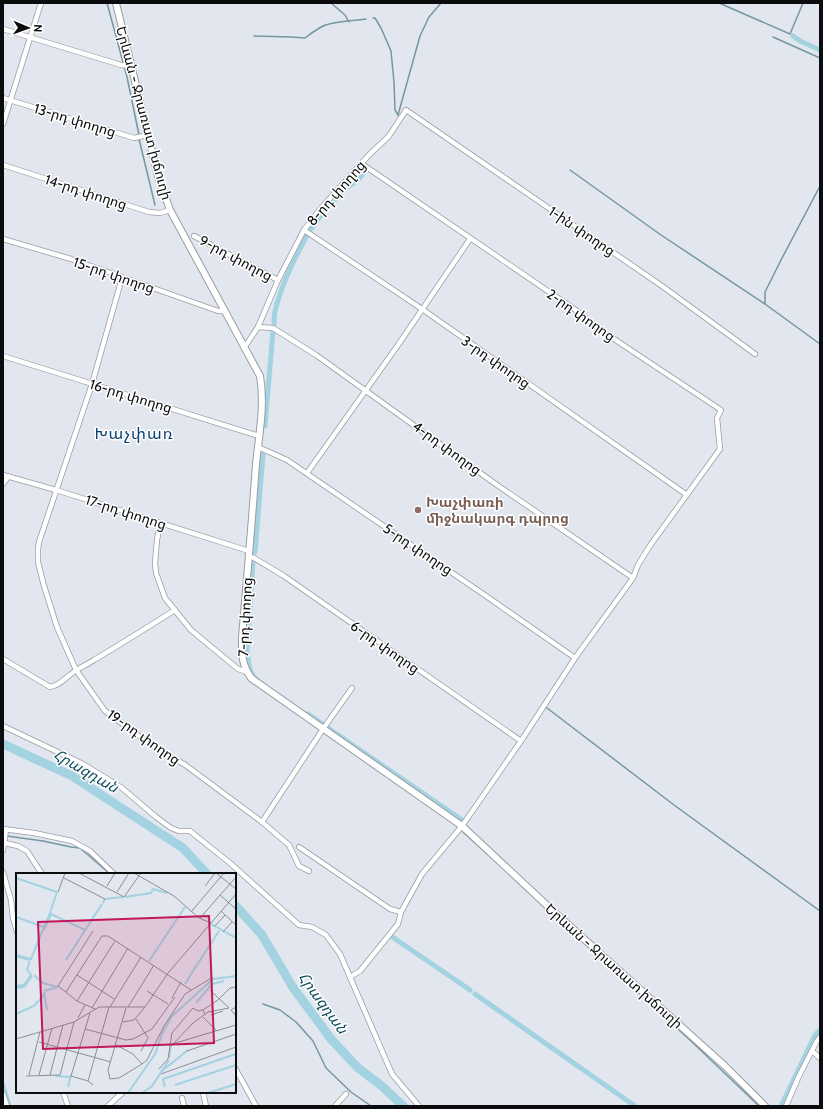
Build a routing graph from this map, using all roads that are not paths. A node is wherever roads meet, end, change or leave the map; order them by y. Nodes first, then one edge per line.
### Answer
1 (41, 3) edge
2 (116, 3) edge
3 (3, 28) edge
4 (31, 38) junction
5 (130, 66) junction
6 (3, 98) edge
7 (11, 101) junction
8 (406, 110) joint
9 (3, 124) edge
10 (148, 135) junction
11 (362, 164) junction
12 (3, 165) edge
13 (170, 210) junction
14 (304, 230) junction
15 (194, 236) dead end
16 (3, 239) edge
17 (470, 239) junction
18 (122, 278) junction
19 (278, 280) junction
20 (422, 309) junction
21 (224, 311) junction
22 (258, 327) junction
23 (244, 348) junction
24 (755, 354) dead end
25 (3, 356) edge
26 (92, 384) junction
27 (365, 391) junction
28 (259, 436) junction
29 (258, 447) junction
30 (307, 474) junction
31 (3, 475) edge
32 (8, 477) junction
33 (3, 484) edge
34 (56, 490) junction
35 (687, 495) junction
36 (160, 523) junction
37 (249, 554) junction
38 (633, 578) junction
39 (175, 610) junction
40 (575, 658) junction
41 (3, 659) edge
42 (76, 670) junction
43 (247, 672) junction
44 (352, 688) dead end
45 (3, 726) edge
46 (323, 729) junction
47 (521, 741) junction
48 (262, 822) junction
49 (462, 826) junction
50 (5, 830) edge
51 (5, 843) junction
52 (299, 847) dead end
53 (3, 850) edge
54 (309, 871) dead end
55 (3, 872) edge
56 (41, 873) edge
57 (113, 873) edge
58 (401, 912) junction
59 (16, 928) edge
60 (350, 977) junction
61 (820, 1037) edge
62 (812, 1051) junction
63 (820, 1058) edge
64 (236, 1070) edge
65 (63, 1093) edge
66 (122, 1093) edge
67 (203, 1093) edge
68 (3, 1094) edge
69 (346, 1094) dead end
70 (182, 1098) dead end
71 (7, 1106) edge
72 (68, 1106) edge
73 (108, 1106) edge
74 (184, 1106) edge
75 (206, 1106) edge
76 (256, 1106) edge
77 (335, 1106) edge
78 (420, 1106) edge
79 (765, 1106) edge
80 (786, 1106) edge

1 - 4 street
2 - 5 main road, Երևան - Ջրառատ խճուղի
3 - 4 street
4 - 5 street
4 - 7 street
5 - 10 main road, Երևան - Ջրառատ խճուղի
6 - 7 street, 13-րդ փողոց
7 - 9 street
7 - 10 street, 13-րդ փողոց
8 - 11 street, 8-րդ փողոց
8 - 24 street, 1-ին փողոց
10 - 13 main road, Երևան - Ջրառատ խճուղի
11 - 14 street, 8-րդ փողոց
11 - 17 street, 2-րդ փողոց
12 - 13 street, 14-րդ փողոց
13 - 21 main road, Երևան - Ջրառատ խճուղի
14 - 19 street, 8-րդ փողոց
14 - 20 street, 3-րդ փողոց
15 - 19 street, 9-րդ փողոց
16 - 18 street, 15-րդ փողոց
17 - 20 street
17 - 35 street, 2-րդ փողոց
18 - 21 street, 15-րդ փողոց
18 - 26 street, 19-րդ փողոց
19 - 22 street, 8-րդ փողոց
20 - 27 street
20 - 35 street, 3-րդ փողոց
21 - 23 main road, Երևան - Ջրառատ խճուղի
22 - 23 street, 8-րդ փողոց
22 - 27 street, 4-րդ փողոց
23 - 28 main road, 7-րդ փողոց
25 - 26 street, 16-րդ փողոց
26 - 28 street, 16-րդ փողոց
26 - 34 street, 19-րդ փողոց
27 - 30 street
27 - 38 street, 4-րդ փողոց
28 - 29 main road, 7-րդ փողոց
29 - 30 street, 5-րդ փողոց
29 - 37 main road, 7-րդ փողոց
30 - 40 street, 5-րդ փողոց
31 - 32 street, 17-րդ փողոց
32 - 33 street
32 - 34 street, 17-րդ փողոց
34 - 36 street, 17-րդ փողոց
34 - 42 street, 19-րդ փողոց
35 - 38 street
36 - 37 street, 17-րդ փողոց
36 - 39 street
37 - 43 main road, 7-րդ փողոց
37 - 47 street, 6-րդ փողոց
38 - 40 street
39 - 42 street
39 - 43 street
40 - 47 street
41 - 42 street
42 - 48 street, 19-րդ փողոց
43 - 46 main road, 7-րդ փողոց
44 - 46 street
45 - 60 street
46 - 48 street
46 - 49 main road, 7-րդ փողոց
47 - 49 street
48 - 54 street, 19-րդ փողոց
49 - 58 street
49 - 79 main road, Երևան - Ջրառատ խճուղի
50 - 51 street
50 - 57 street
51 - 53 street
51 - 56 street
52 - 58 street
55 - 59 street
58 - 60 street
60 - 78 street
61 - 62 street
62 - 63 street
62 - 80 street
64 - 76 street
65 - 72 street
66 - 73 street
67 - 75 street
68 - 71 street
69 - 77 street
70 - 74 street

